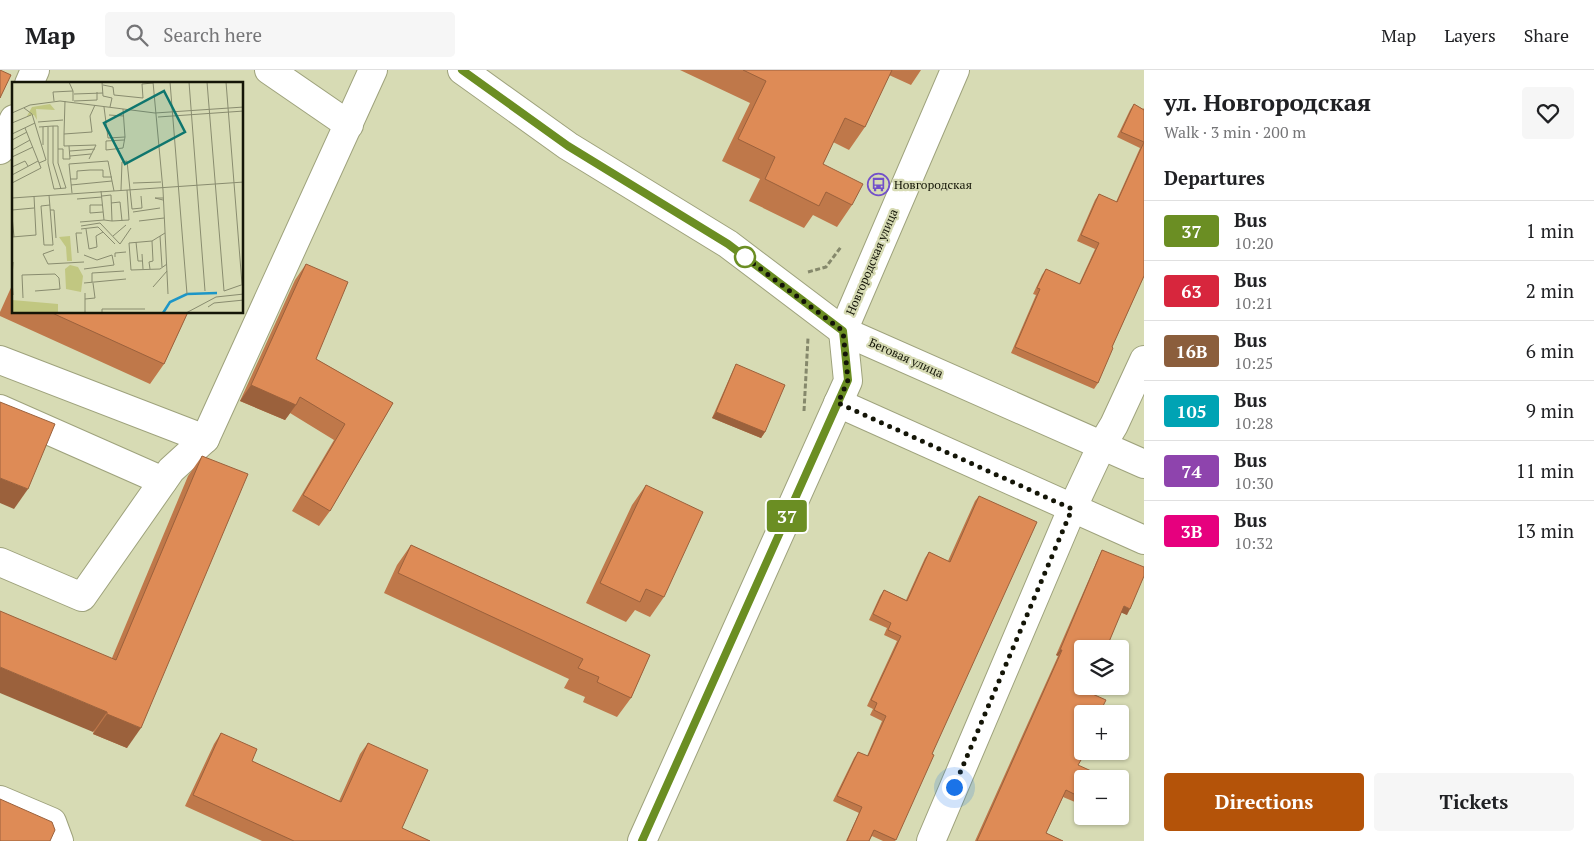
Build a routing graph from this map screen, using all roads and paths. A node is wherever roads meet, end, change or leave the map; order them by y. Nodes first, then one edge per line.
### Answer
1 (35, 70) edge
2 (269, 70) edge
3 (373, 70) edge
4 (955, 70) edge
5 (474, 73) edge
6 (30, 82) edge
7 (12, 123) edge
8 (349, 125) junction
9 (0, 150) edge
10 (841, 247) dead end
11 (806, 273) dead end
12 (808, 331) dead end
13 (843, 331) junction
14 (0, 360) edge
15 (1144, 360) edge
16 (838, 403) junction
17 (0, 409) edge
18 (804, 412) dead end
19 (205, 439) junction
20 (1102, 445) junction
21 (1144, 464) edge
22 (163, 481) junction
23 (1072, 509) junction
24 (1144, 540) edge
25 (0, 562) edge
26 (0, 800) edge
27 (59, 841) edge
28 (642, 841) edge
29 (931, 841) edge

1 - 6 street
2 - 8 street
3 - 8 street
4 - 13 street, Новгородская улица
5 - 13 street, Беговая улица
7 - 9 street
8 - 19 street
10 - 11 path
12 - 18 path
13 - 16 street, Новгородская улица
13 - 20 street, Беговая улица
14 - 19 street
15 - 20 street
16 - 23 street
16 - 28 street, Новгородская улица
17 - 22 street
19 - 22 street
20 - 21 street, Беговая улица
20 - 23 street
22 - 25 street
23 - 24 street
23 - 29 street
26 - 27 street

